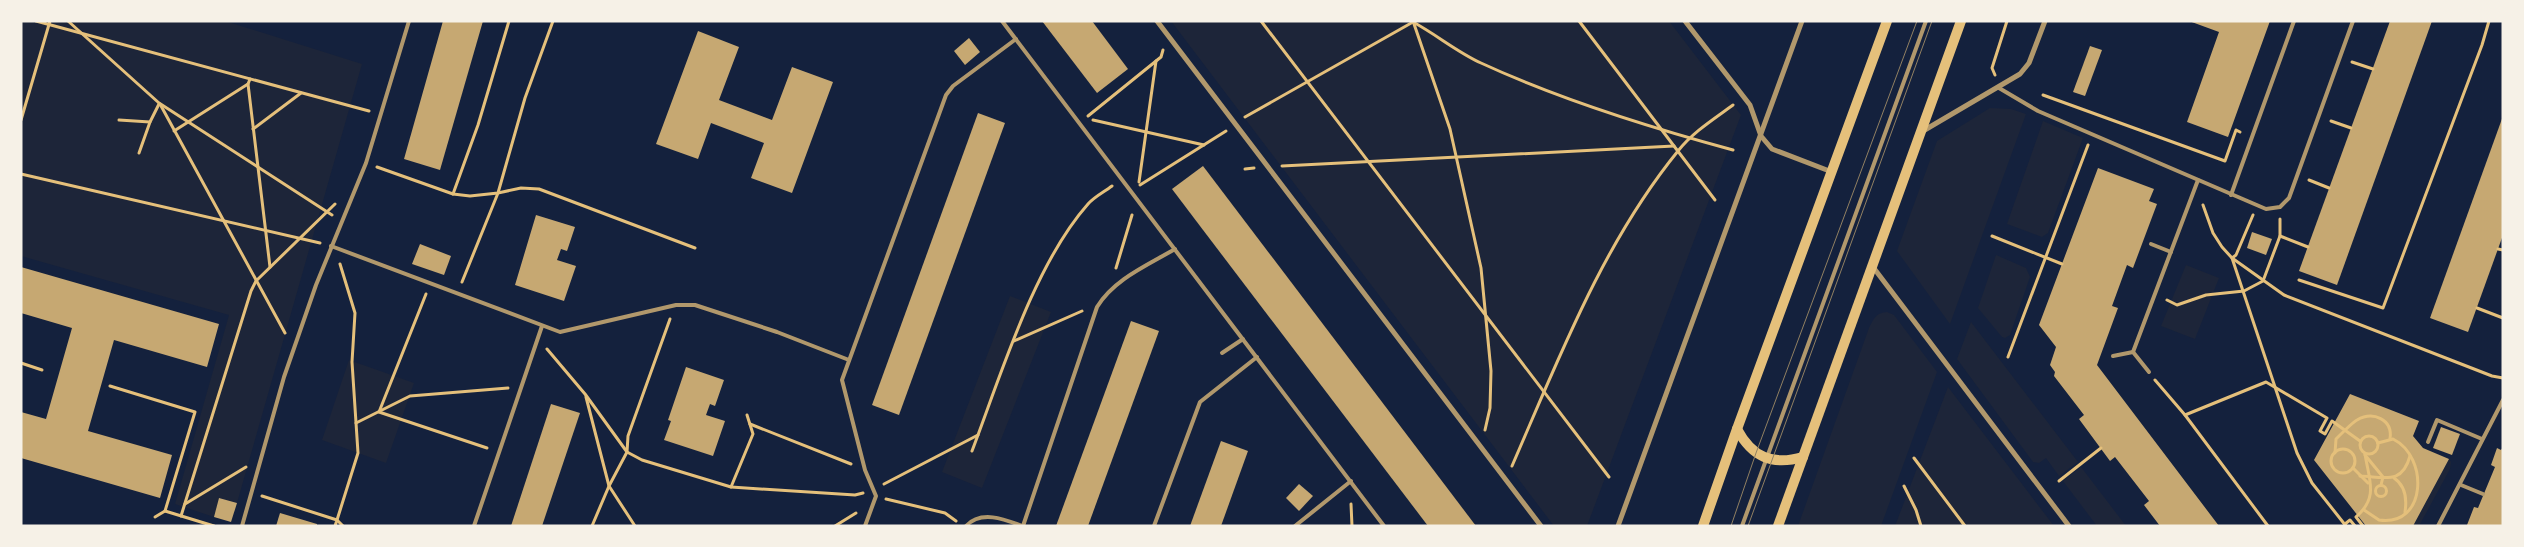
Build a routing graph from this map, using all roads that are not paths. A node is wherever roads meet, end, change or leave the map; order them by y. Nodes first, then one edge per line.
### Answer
1 (409, 21) edge
2 (1002, 21) edge
3 (1157, 21) edge
4 (1686, 21) edge
5 (1802, 21) edge
6 (1887, 21) edge
7 (1926, 21) edge
8 (1961, 21) edge
9 (2045, 21) edge
10 (2294, 21) edge
11 (2353, 21) edge
12 (1016, 39) junction
13 (1999, 88) junction
14 (1921, 133) junction
15 (1761, 136) junction
16 (1833, 173) junction
17 (2198, 180) junction
18 (2231, 195) junction
19 (2151, 244) dead end
20 (331, 246) junction
21 (1175, 249) junction
22 (2170, 252) junction
23 (1873, 267) junction
24 (542, 326) junction
25 (1243, 339) junction
26 (2133, 352) junction
27 (1222, 353) dead end
28 (2113, 356) dead end
29 (1257, 357) junction
30 (849, 360) junction
31 (2149, 372) road end
32 (2503, 400) edge
33 (1737, 428) junction
34 (2482, 439) junction
35 (2428, 442) dead end
36 (1803, 457) junction
37 (1767, 458) junction
38 (1351, 481) junction
39 (2461, 485) junction
40 (2483, 494) dead end
41 (242, 526) edge
42 (474, 526) edge
43 (865, 526) edge
44 (964, 526) edge
45 (1022, 526) edge
46 (1154, 526) edge
47 (1295, 526) edge
48 (1384, 526) edge
49 (1540, 526) edge
50 (1618, 526) edge
51 (1703, 526) edge
52 (1742, 526) edge
53 (1778, 526) edge
54 (2069, 526) edge
55 (2438, 526) edge

1 - 20 lane
2 - 12 lane
3 - 49 street
4 - 15 street
5 - 15 street
6 - 16 main road
7 - 37 lane
8 - 14 main road
9 - 13 street
10 - 18 lane
11 - 18 lane
12 - 21 lane
12 - 30 lane
13 - 14 street
13 - 17 lane
14 - 23 main road
15 - 16 street
15 - 50 street
16 - 33 main road
17 - 18 lane
17 - 22 lane
19 - 22 lane
20 - 24 lane
20 - 41 lane
21 - 25 lane
21 - 45 lane
22 - 26 lane
23 - 36 main road
23 - 54 street
24 - 30 lane
24 - 42 lane
25 - 27 lane
25 - 29 lane
26 - 28 lane
26 - 31 lane
29 - 38 lane
29 - 46 lane
30 - 43 lane
32 - 34 lane
33 - 37 main road
33 - 51 main road
34 - 35 lane
34 - 39 lane
36 - 37 main road
36 - 53 main road
37 - 52 lane
38 - 47 lane
38 - 48 lane
39 - 40 lane
39 - 55 lane
44 - 45 lane

